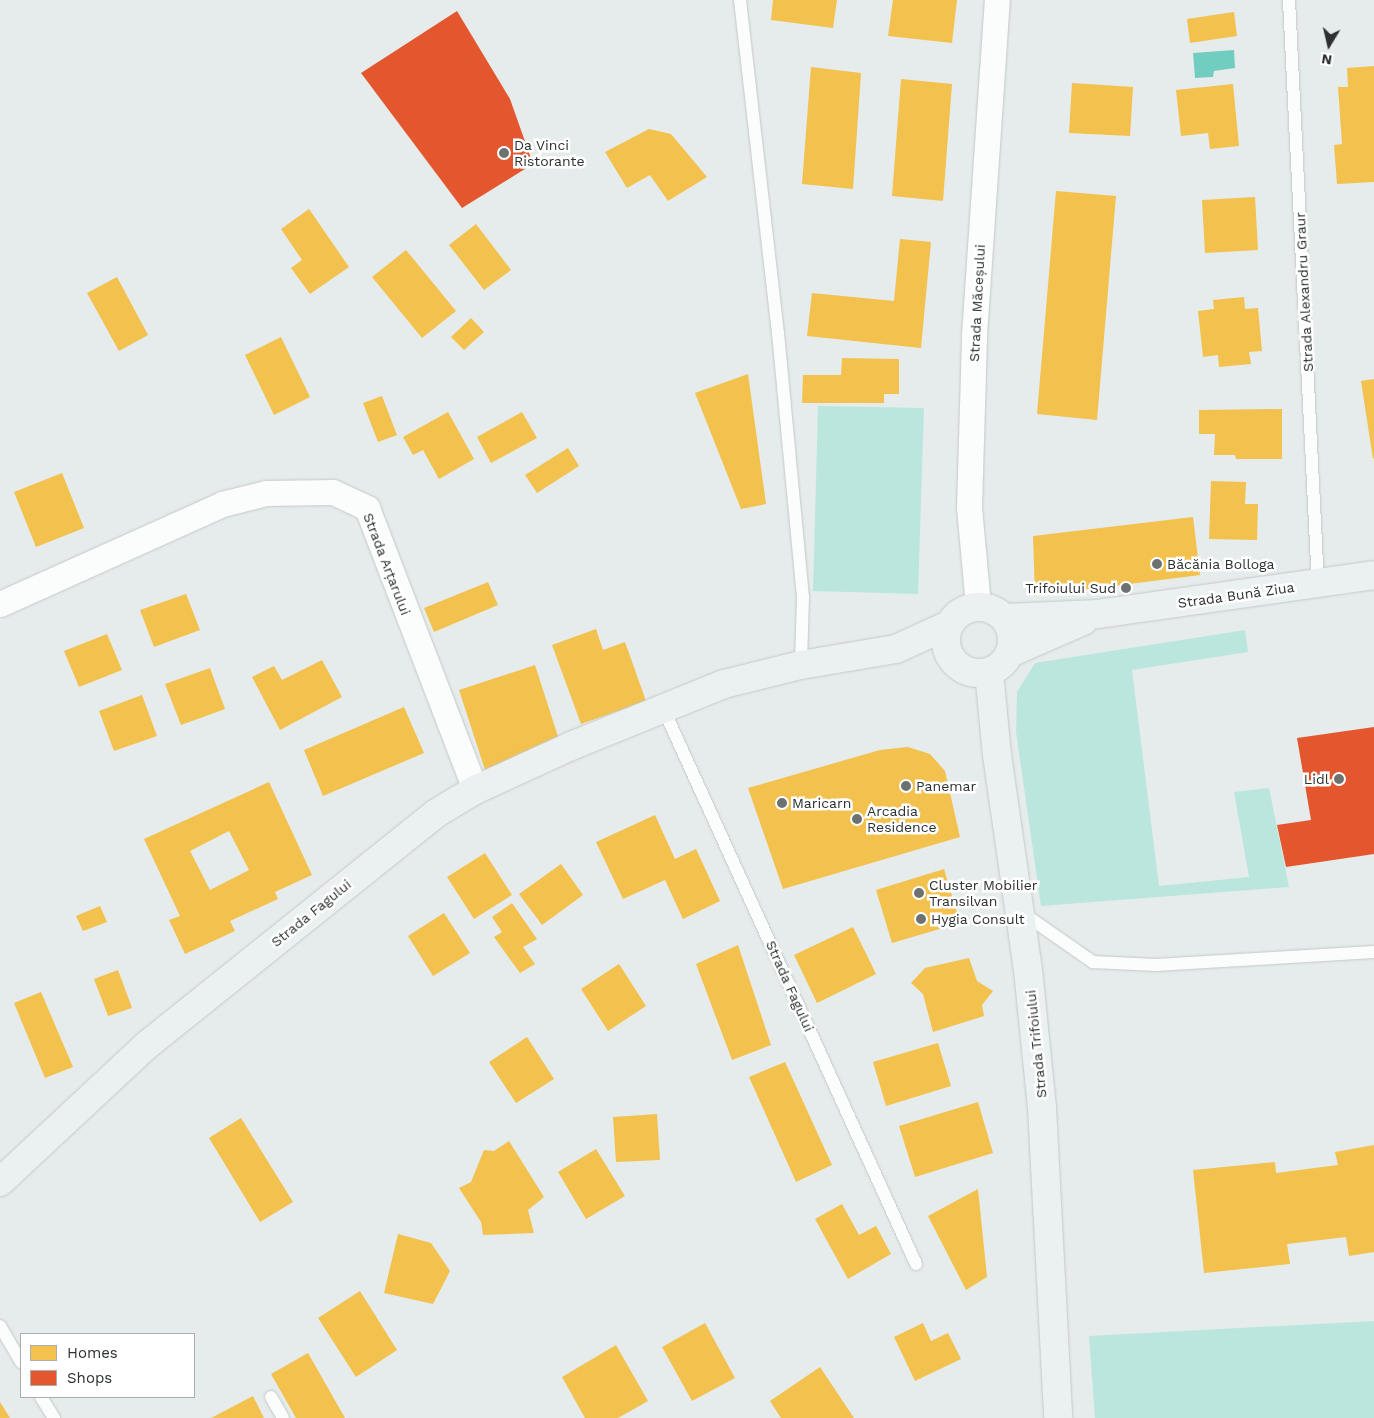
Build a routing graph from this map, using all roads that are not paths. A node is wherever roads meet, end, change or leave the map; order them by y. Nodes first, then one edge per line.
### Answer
1 (740, 0) edge
2 (997, 0) edge
3 (1289, 0) edge
4 (1374, 575) edge
5 (1318, 584) junction
6 (0, 604) edge
7 (978, 606) junction
8 (1098, 614) junction
9 (1005, 618) junction
10 (949, 625) junction
11 (896, 650) junction
12 (1010, 652) junction
13 (955, 664) junction
14 (801, 665) junction
15 (990, 672) junction
16 (663, 708) junction
17 (475, 790) junction
18 (1021, 912) junction
19 (1374, 952) edge
20 (0, 1182) edge
21 (916, 1264) dead end
22 (0, 1326) edge
23 (20, 1360) edge
24 (271, 1396) dead end
25 (42, 1398) edge
26 (54, 1418) edge
27 (282, 1418) edge
28 (1058, 1418) edge

1 - 14 lane
2 - 7 street, Strada Măceșului
3 - 5 lane, Strada Alexandru Graur
4 - 5 main road, Strada Bună Ziua
5 - 8 main road, Strada Bună Ziua
6 - 17 street, Strada Arțarului
7 - 9 main road
7 - 10 main road
8 - 9 main road, Strada Bună Ziua
8 - 12 main road, Strada Bună Ziua
9 - 12 main road
10 - 11 main road, Strada Fagului
10 - 13 main road
11 - 13 main road, Strada Fagului
11 - 14 main road, Strada Fagului
12 - 15 main road
13 - 15 main road
14 - 16 main road, Strada Fagului
15 - 18 main road, Strada Trifoiului
16 - 17 main road, Strada Fagului
16 - 21 lane, Strada Fagului
17 - 20 main road, Strada Fagului
18 - 19 lane
18 - 28 main road, Strada Trifoiului
22 - 23 lane
24 - 27 lane
25 - 26 lane

